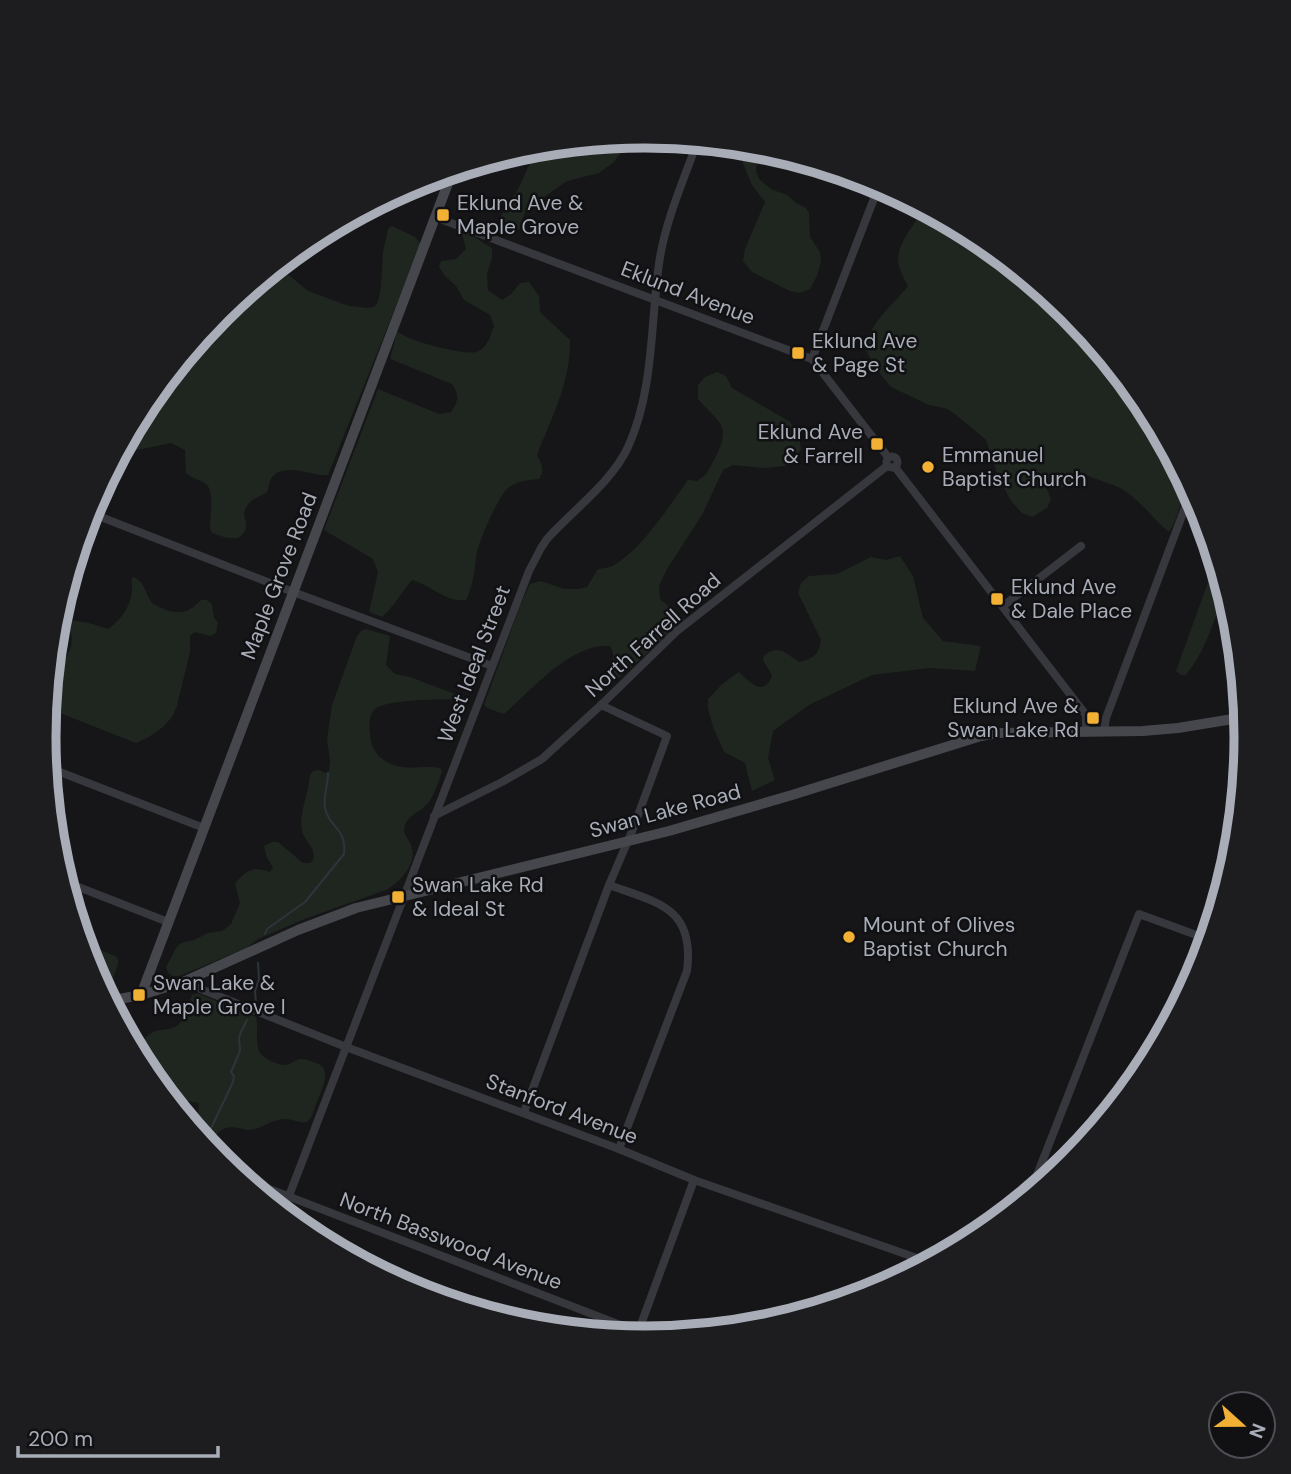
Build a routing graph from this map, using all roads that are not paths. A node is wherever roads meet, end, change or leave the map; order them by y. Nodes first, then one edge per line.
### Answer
1 (695, 150) edge
2 (449, 182) edge
3 (876, 194) edge
4 (435, 217) junction
5 (655, 299) junction
6 (812, 359) junction
7 (890, 463) junction
8 (1187, 503) edge
9 (99, 516) edge
10 (1081, 547) dead end
11 (293, 592) junction
12 (1003, 606) junction
13 (492, 666) junction
14 (601, 705) junction
15 (1235, 719) edge
16 (1086, 732) junction
17 (1104, 732) junction
18 (57, 772) edge
19 (433, 816) junction
20 (204, 828) junction
21 (628, 842) junction
22 (609, 885) junction
23 (75, 886) edge
24 (405, 895) junction
25 (168, 922) junction
26 (1200, 936) edge
27 (183, 982) junction
28 (141, 995) junction
29 (118, 999) edge
30 (346, 1047) junction
31 (524, 1112) junction
32 (619, 1149) junction
33 (1036, 1178) edge
34 (694, 1180) junction
35 (266, 1187) edge
36 (289, 1196) junction
37 (286, 1204) edge
38 (918, 1259) edge
39 (612, 1325) edge
40 (640, 1326) edge

1 - 5 street, West Ideal Street
2 - 4 street, Maple Grove Road
3 - 6 street
4 - 5 street, Eklund Avenue
4 - 11 street, Maple Grove Road
5 - 6 street, Eklund Avenue
5 - 13 street, West Ideal Street
6 - 7 street
7 - 12 street
7 - 14 street, North Farrell Road
8 - 17 street
9 - 11 street
10 - 12 street
11 - 13 street
11 - 20 street, Maple Grove Road
12 - 16 street
13 - 19 street, West Ideal Street
14 - 19 street, North Farrell Road
14 - 21 street
15 - 17 street, Swan Lake Road
16 - 17 street, Swan Lake Road
16 - 21 street, Swan Lake Road
18 - 20 street
19 - 24 street, West Ideal Street
20 - 25 street, Maple Grove Road
21 - 22 street
21 - 24 street, Swan Lake Road
22 - 31 street
22 - 32 street
23 - 25 street
24 - 27 street, Swan Lake Road
24 - 30 street, West Ideal Street
25 - 28 street, Maple Grove Road
26 - 33 street
27 - 28 street, Swan Lake Road
27 - 30 street, Stanford Avenue
28 - 29 street, Swan Lake Road
30 - 31 street, Stanford Avenue
30 - 36 street, West Ideal Street
31 - 32 street, Stanford Avenue
32 - 34 street, Stanford Avenue
34 - 38 street, Stanford Avenue
34 - 40 street
35 - 36 street, North Basswood Avenue
36 - 37 street, West Ideal Street
36 - 39 street, North Basswood Avenue

